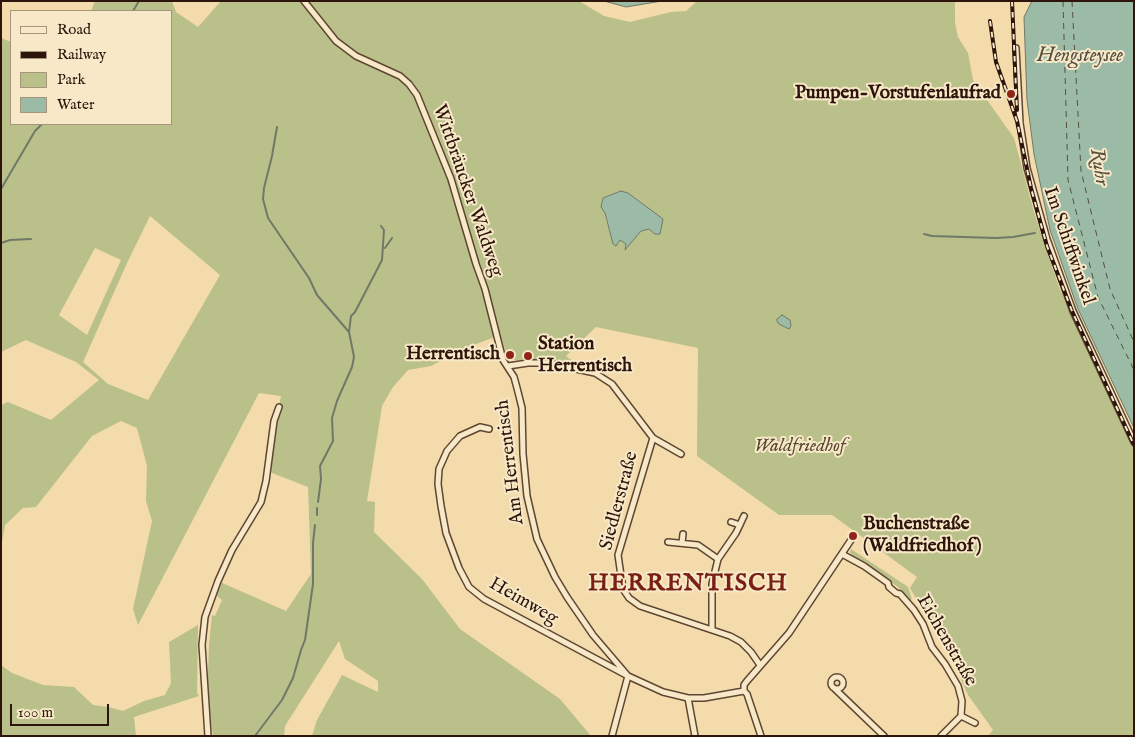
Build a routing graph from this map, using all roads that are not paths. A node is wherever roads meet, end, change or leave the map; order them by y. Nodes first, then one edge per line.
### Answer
1 (304, 1) edge
2 (1016, 48) dead end
3 (508, 366) junction
4 (279, 407) dead end
5 (489, 429) dead end
6 (653, 438) junction
7 (1134, 442) edge
8 (681, 454) dead end
9 (744, 516) dead end
10 (731, 522) dead end
11 (740, 525) junction
12 (683, 534) dead end
13 (851, 540) dead end
14 (668, 542) dead end
15 (682, 543) junction
16 (842, 554) junction
17 (718, 559) junction
18 (712, 630) junction
19 (760, 665) junction
20 (628, 676) junction
21 (834, 688) dead end
22 (744, 691) junction
23 (688, 698) junction
24 (961, 716) junction
25 (975, 723) dead end
26 (208, 736) edge
27 (612, 736) edge
28 (695, 736) edge
29 (761, 736) edge
30 (884, 736) edge
31 (941, 736) edge

1 - 3 street, Wittbräucker Waldweg
2 - 7 street, Im Schiffwinkel
3 - 6 street
3 - 20 street, Am Herrentisch
4 - 26 street
5 - 20 street, Heimweg
6 - 8 street
6 - 18 street, Siedlerstraße
9 - 11 street
10 - 11 street
11 - 17 street
12 - 15 street
13 - 16 street
14 - 15 street
15 - 17 street
16 - 19 street
16 - 24 street, Eichenstraße
17 - 18 street
18 - 19 street, Siedlerstraße
19 - 22 street
20 - 23 street, Am Herrentisch
20 - 27 street
21 - 30 street
22 - 23 street, Am Herrentisch
22 - 29 street
23 - 28 street
24 - 25 street, Eichenstraße
24 - 31 street, Eichenstraße

